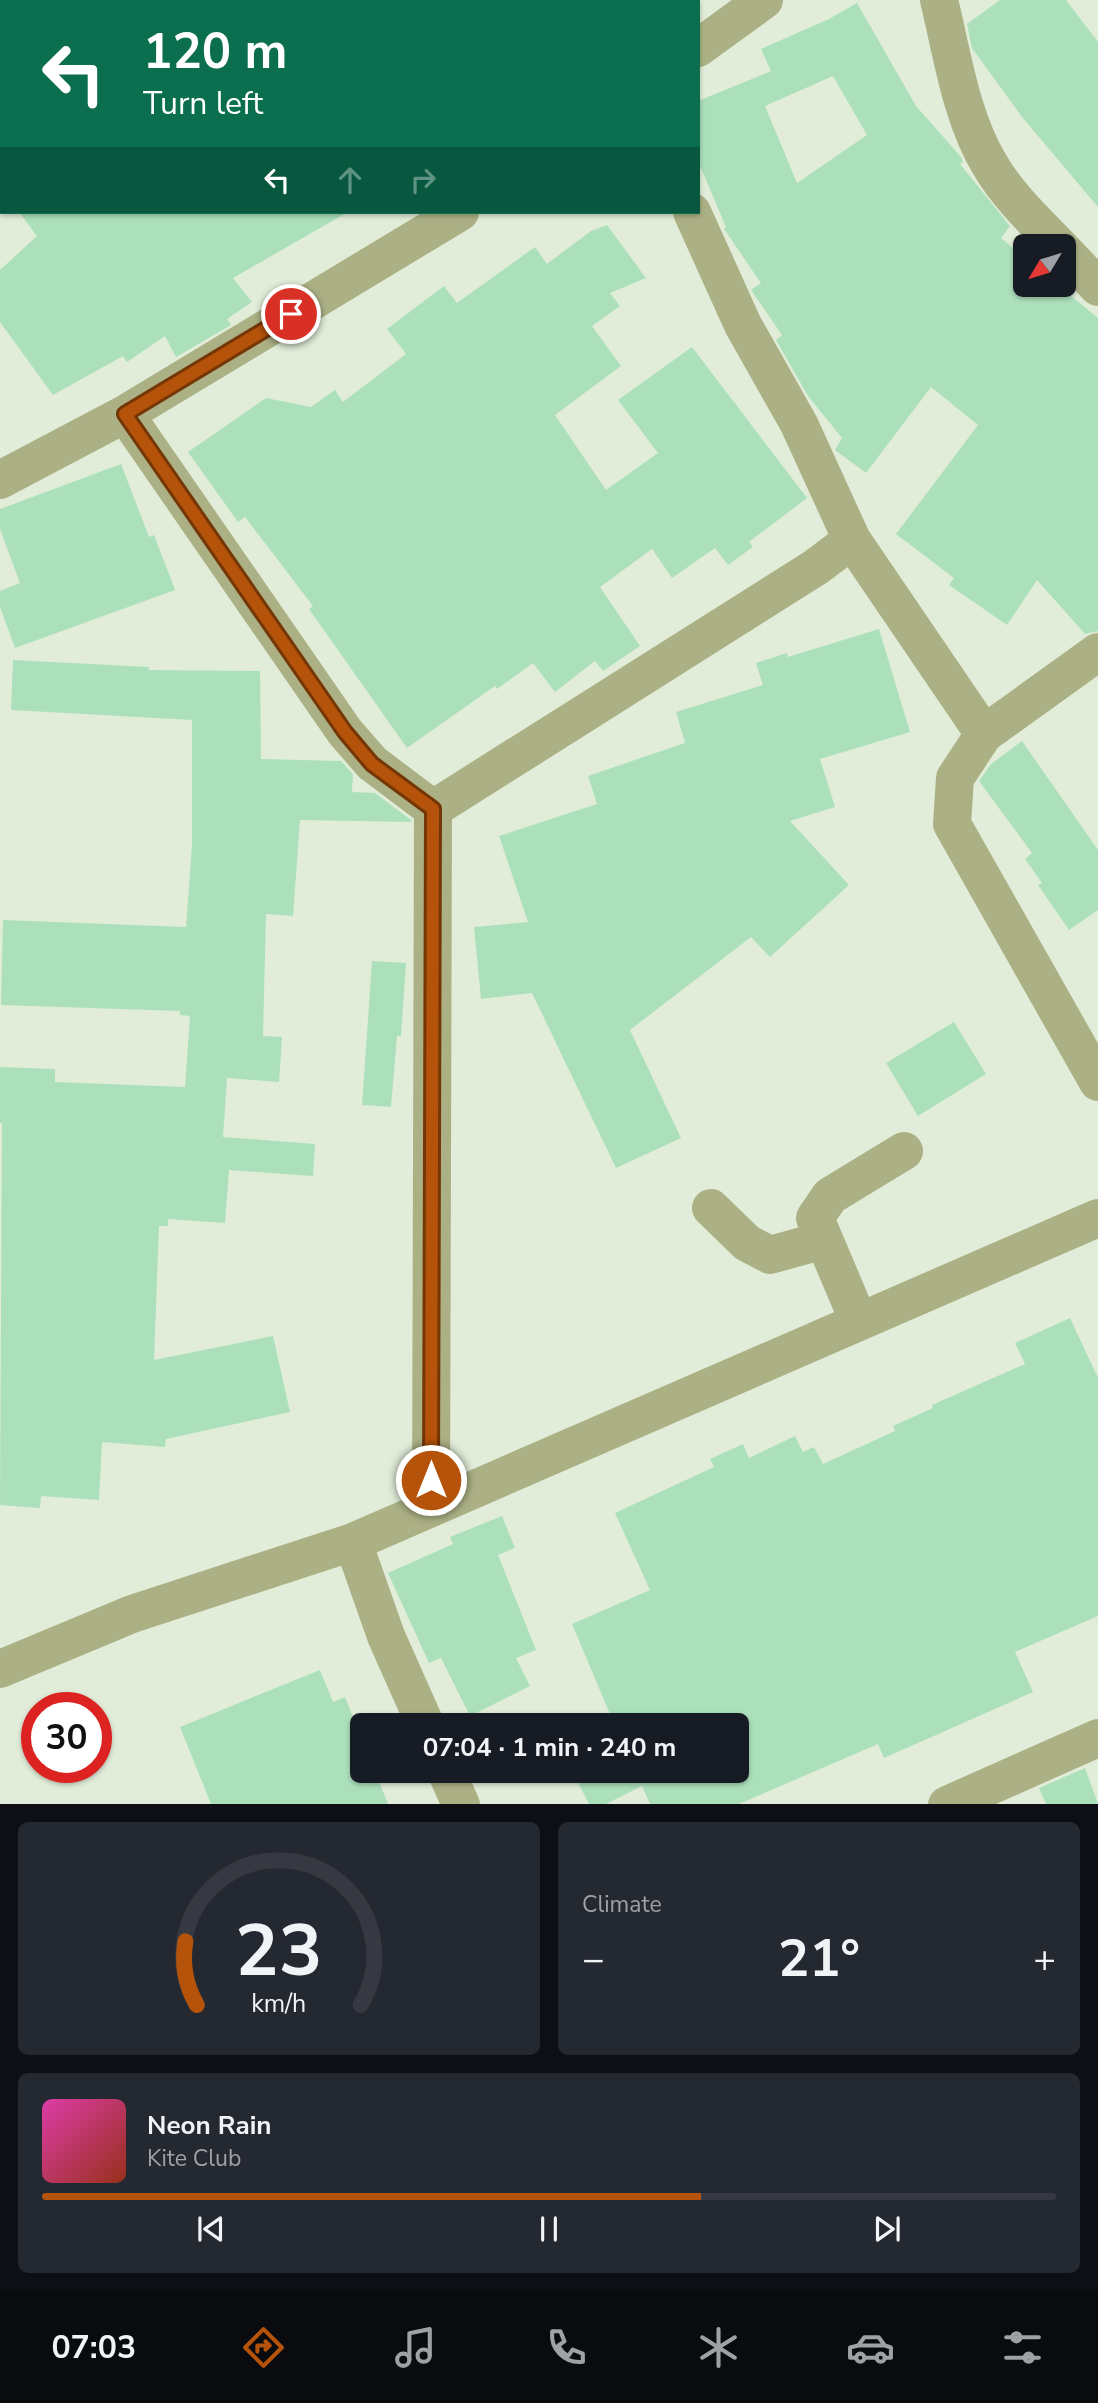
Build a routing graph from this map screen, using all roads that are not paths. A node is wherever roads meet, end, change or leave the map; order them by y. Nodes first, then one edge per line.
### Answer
1 (764, 0) edge
2 (939, 0) edge
3 (700, 47) edge
4 (457, 214) edge
5 (693, 214) edge
6 (1048, 234) edge
7 (1076, 264) edge
8 (1098, 287) edge
9 (125, 414) junction
10 (0, 480) edge
11 (852, 540) junction
12 (1098, 652) edge
13 (984, 734) junction
14 (433, 809) junction
15 (1098, 1082) edge
16 (904, 1151) dead end
17 (711, 1208) dead end
18 (1098, 1218) edge
19 (824, 1240) junction
20 (859, 1322) junction
21 (431, 1508) junction
22 (353, 1542) junction
23 (0, 1669) edge
24 (420, 1713) edge
25 (1098, 1738) edge
26 (451, 1783) edge
27 (461, 1804) edge
28 (947, 1804) edge

1 - 3 street
2 - 6 street
4 - 9 street
5 - 11 street
7 - 8 street
9 - 10 street
9 - 14 street
11 - 13 street
11 - 14 street
12 - 13 street
13 - 15 street
14 - 21 street
16 - 19 street
17 - 19 street
18 - 20 street
19 - 20 street
20 - 21 street
21 - 22 street
22 - 23 street
22 - 24 street
25 - 28 street
26 - 27 street

